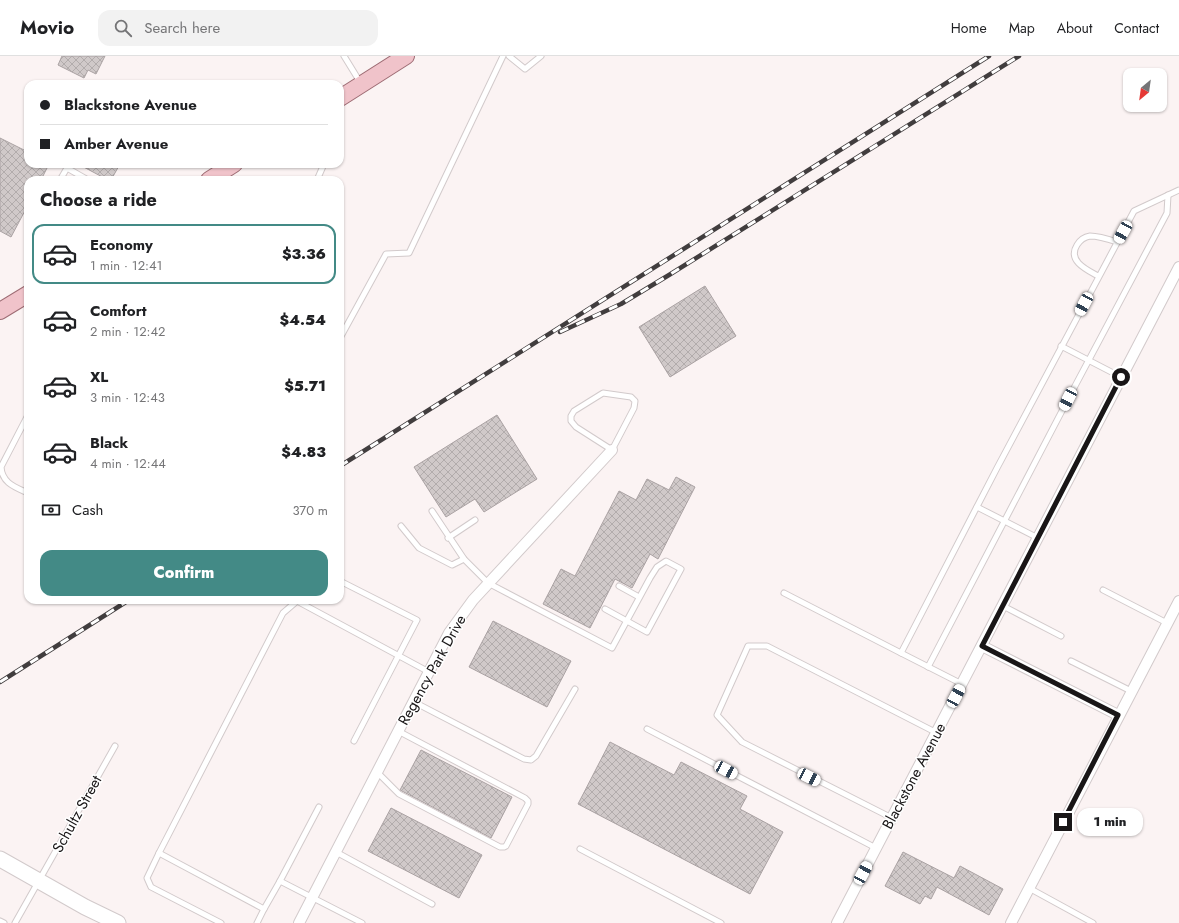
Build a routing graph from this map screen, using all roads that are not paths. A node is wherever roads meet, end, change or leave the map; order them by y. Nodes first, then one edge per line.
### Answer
1 (344, 56) edge
2 (406, 56) edge
3 (503, 56) edge
4 (509, 56) edge
5 (541, 56) edge
6 (362, 84) junction
7 (344, 95) edge
8 (66, 168) edge
9 (227, 170) edge
10 (81, 176) edge
11 (216, 176) edge
12 (1179, 190) edge
13 (1168, 195) junction
14 (1117, 242) junction
15 (1179, 267) edge
16 (1098, 276) junction
17 (24, 296) edge
18 (0, 311) edge
19 (344, 331) edge
20 (1061, 346) junction
21 (1088, 361) junction
22 (1121, 377) junction
23 (24, 423) edge
24 (612, 450) junction
25 (24, 491) edge
26 (977, 507) junction
27 (432, 511) dead end
28 (475, 520) dead end
29 (1004, 521) junction
30 (401, 526) dead end
31 (448, 538) junction
32 (1038, 538) junction
33 (464, 559) junction
34 (344, 582) edge
35 (488, 583) junction
36 (619, 586) dead end
37 (1103, 590) dead end
38 (784, 593) dead end
39 (639, 597) junction
40 (1179, 601) edge
41 (293, 604) edge
42 (304, 604) edge
43 (1003, 606) junction
44 (605, 609) dead end
45 (626, 621) junction
46 (1167, 623) junction
47 (1061, 636) dead end
48 (982, 646) junction
49 (901, 653) junction
50 (399, 656) junction
51 (1071, 661) dead end
52 (928, 667) junction
53 (429, 672) junction
54 (962, 684) junction
55 (575, 689) dead end
56 (1131, 691) junction
57 (414, 702) junction
58 (1118, 715) junction
59 (648, 729) dead end
60 (398, 731) junction
61 (937, 733) junction
62 (354, 741) dead end
63 (115, 746) dead end
64 (377, 772) junction
65 (319, 807) dead end
66 (892, 818) junction
67 (876, 848) junction
68 (580, 849) dead end
69 (336, 852) junction
70 (159, 853) junction
71 (0, 860) edge
72 (39, 881) junction
73 (280, 881) junction
74 (1029, 888) junction
75 (312, 898) junction
76 (432, 904) dead end
77 (264, 909) junction
78 (0, 921) edge
79 (4, 923) edge
80 (15, 923) edge
81 (118, 923) edge
82 (221, 923) edge
83 (256, 923) edge
84 (299, 923) edge
85 (362, 923) edge
86 (721, 923) edge
87 (837, 923) edge
88 (1011, 923) edge
89 (1093, 923) edge

1 - 6 lane
2 - 6 main road
3 - 19 lane
4 - 5 lane
6 - 7 main road
8 - 10 lane
9 - 11 main road
12 - 13 lane
13 - 14 lane
13 - 21 lane
14 - 16 lane
14 - 16 lane
15 - 22 street, Blackstone Avenue
16 - 20 lane
17 - 18 main road
20 - 21 lane
20 - 26 lane
21 - 22 lane
21 - 29 lane
22 - 32 street, Blackstone Avenue
23 - 25 lane
24 - 24 lane
24 - 35 street, Regency Park Drive
26 - 29 lane
26 - 49 lane
27 - 31 lane
28 - 31 lane
29 - 32 lane
29 - 52 lane
30 - 33 lane
31 - 33 lane
32 - 43 street, Blackstone Avenue
33 - 35 lane
34 - 50 lane
35 - 45 lane
35 - 53 street, Regency Park Drive
36 - 39 lane
37 - 46 lane
38 - 49 lane
39 - 45 lane
39 - 45 lane
40 - 46 street
41 - 70 lane
42 - 50 lane
43 - 47 lane
43 - 48 street, Blackstone Avenue
44 - 45 lane
46 - 56 street
48 - 54 street, Blackstone Avenue
48 - 58 street
49 - 52 lane
50 - 53 lane
50 - 62 lane
51 - 56 lane
52 - 54 lane
53 - 57 street, Regency Park Drive
54 - 61 street, Blackstone Avenue
55 - 57 lane
56 - 58 street
57 - 60 street, Regency Park Drive
58 - 74 street
59 - 67 lane
60 - 64 street, Regency Park Drive
60 - 64 lane
61 - 66 street, Blackstone Avenue
61 - 66 lane
63 - 72 lane, Schultz Street
64 - 69 street, Regency Park Drive
65 - 73 lane
66 - 67 street, Blackstone Avenue
67 - 87 street, Blackstone Avenue
68 - 86 lane
69 - 75 street, Regency Park Drive
69 - 76 lane
70 - 77 lane
70 - 82 lane
71 - 72 street
72 - 80 lane, Schultz Street
72 - 81 street
73 - 75 lane
73 - 77 lane
74 - 88 street
74 - 89 lane
75 - 84 street, Regency Park Drive
75 - 85 lane
77 - 83 lane
78 - 79 lane

